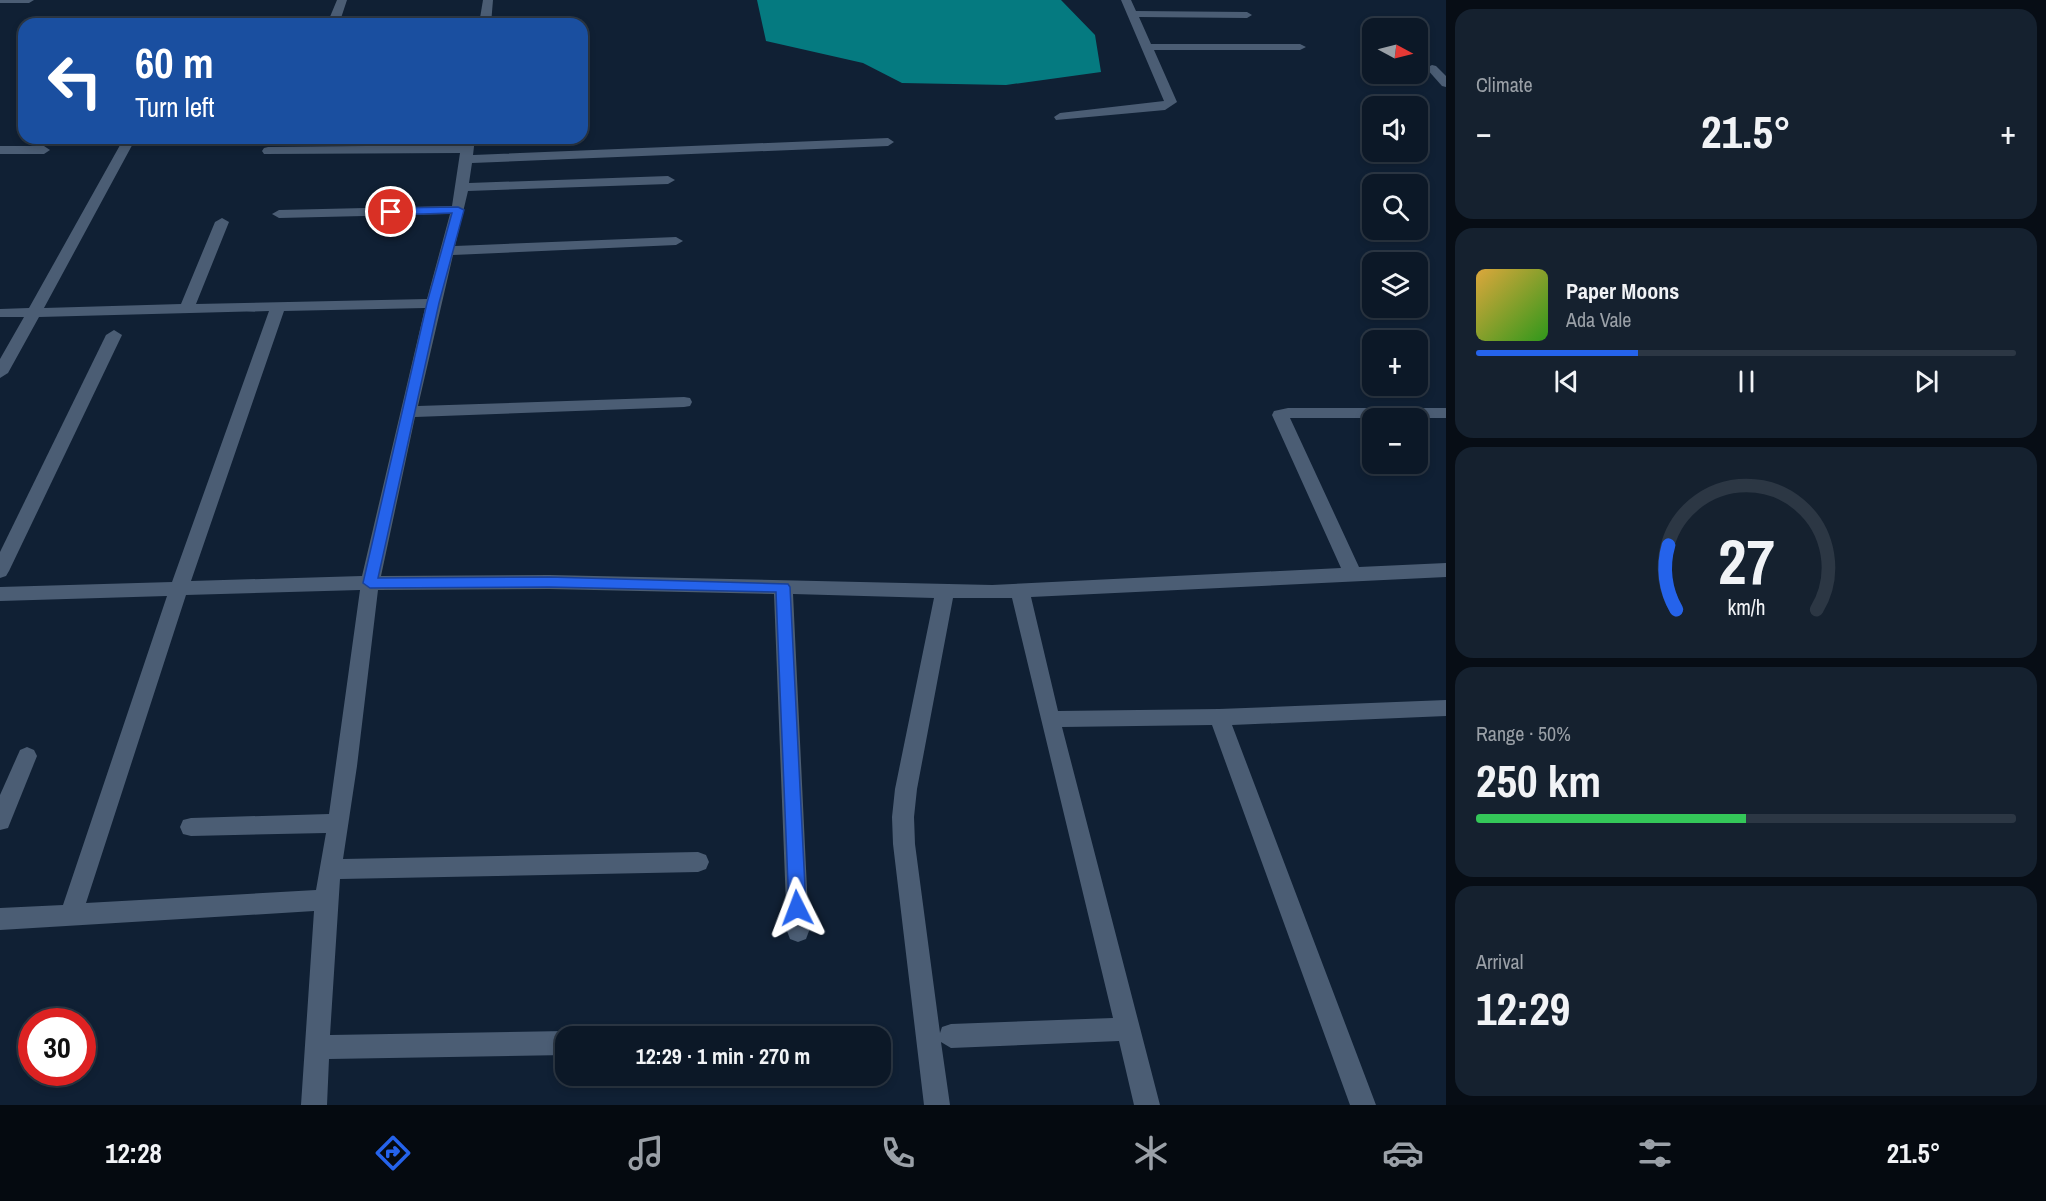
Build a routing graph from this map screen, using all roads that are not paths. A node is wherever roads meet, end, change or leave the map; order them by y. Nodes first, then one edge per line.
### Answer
1 (0, 0) edge
2 (29, 0) edge
3 (342, 0) edge
4 (488, 0) edge
5 (1126, 0) edge
6 (1132, 14) junction
7 (1247, 15) dead end
8 (335, 18) edge
9 (486, 18) edge
10 (1146, 46) junction
11 (1300, 47) dead end
12 (1432, 68) dead end
13 (1446, 83) edge
14 (1060, 117) dead end
15 (888, 142) dead end
16 (127, 144) edge
17 (468, 148) edge
18 (0, 150) edge
19 (44, 150) dead end
20 (268, 151) dead end
21 (668, 180) dead end
22 (462, 188) junction
23 (458, 210) junction
24 (279, 214) dead end
25 (222, 222) dead end
26 (676, 241) dead end
27 (447, 251) junction
28 (433, 303) junction
29 (278, 306) junction
30 (187, 309) junction
31 (33, 313) junction
32 (0, 314) edge
33 (114, 336) dead end
34 (0, 373) edge
35 (684, 402) dead end
36 (408, 412) junction
37 (1446, 413) edge
38 (1446, 570) edge
39 (0, 571) edge
40 (1353, 575) junction
41 (370, 583) junction
42 (783, 587) junction
43 (179, 589) junction
44 (945, 591) junction
45 (1020, 591) junction
46 (0, 594) edge
47 (1446, 708) edge
48 (1219, 717) junction
49 (1050, 719) junction
50 (27, 756) dead end
51 (0, 822) edge
52 (338, 823) junction
53 (191, 827) dead end
54 (698, 862) dead end
55 (332, 869) junction
56 (326, 900) junction
57 (70, 915) junction
58 (0, 919) edge
59 (798, 931) dead end
60 (1128, 1029) junction
61 (951, 1036) dead end
62 (555, 1042) edge
63 (317, 1047) junction
64 (314, 1105) edge
65 (937, 1105) edge
66 (1147, 1105) edge
67 (1363, 1105) edge

1 - 2 street
3 - 8 street
4 - 9 street
5 - 6 street
6 - 7 street
6 - 10 street
10 - 11 street
10 - 14 street
12 - 13 street
15 - 17 street
16 - 31 street
17 - 20 street
17 - 22 street
18 - 19 street
21 - 22 street
22 - 23 street
23 - 24 street
23 - 27 street
25 - 30 street
26 - 27 street
27 - 28 street
28 - 29 street
28 - 36 street
29 - 30 street
29 - 43 street
30 - 31 street
31 - 32 street
31 - 34 street
33 - 39 street
35 - 36 street
36 - 41 street
37 - 40 street
38 - 40 street
40 - 45 street
41 - 42 street
41 - 43 street
41 - 52 street
42 - 44 street
42 - 59 street
43 - 46 street
43 - 57 street
44 - 45 street
44 - 65 street
45 - 49 street
47 - 48 street
48 - 49 street
48 - 67 street
49 - 60 street
50 - 51 street
52 - 53 street
52 - 55 street
54 - 55 street
55 - 56 street
56 - 57 street
56 - 63 street
57 - 58 street
60 - 61 street
60 - 66 street
62 - 63 street
63 - 64 street

